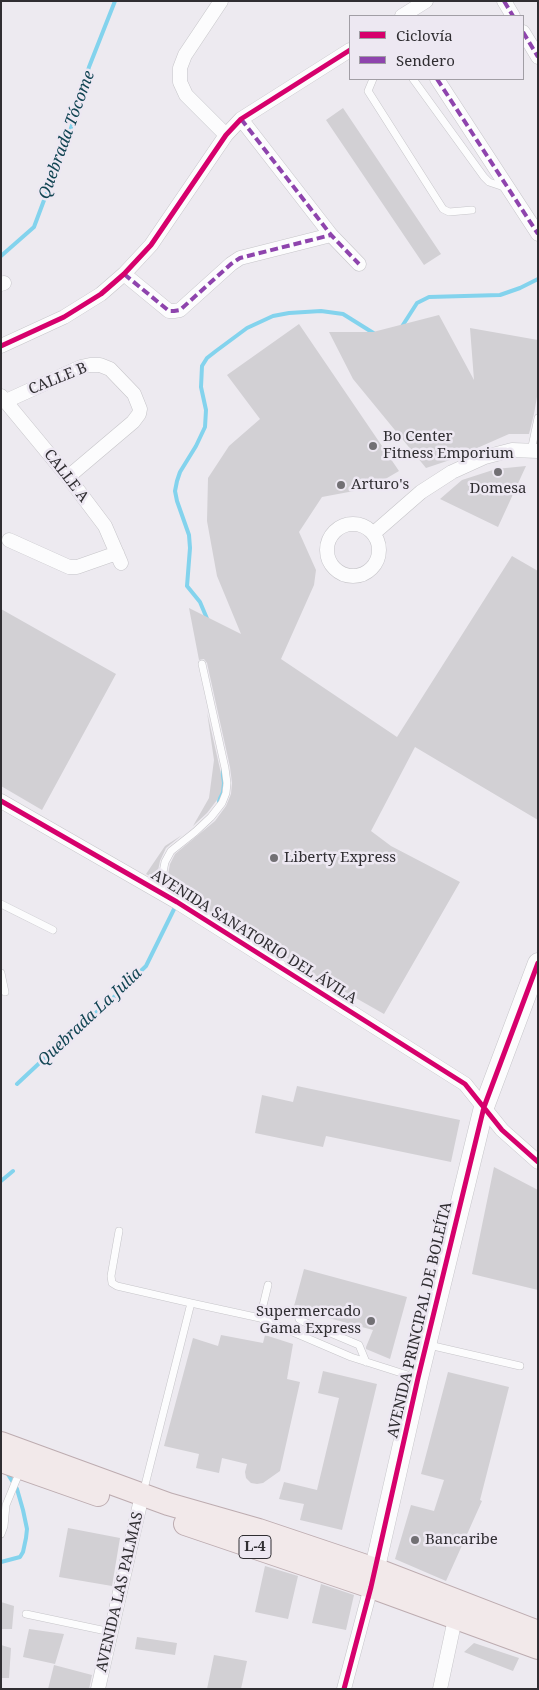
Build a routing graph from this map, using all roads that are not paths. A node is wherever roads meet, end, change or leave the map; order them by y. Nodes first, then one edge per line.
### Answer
1 (221, 1) edge
2 (426, 1) edge
3 (504, 1) edge
4 (404, 15) edge
5 (512, 15) edge
6 (524, 34) edge
7 (349, 51) edge
8 (538, 57) edge
9 (373, 80) edge
10 (414, 80) edge
11 (438, 80) edge
12 (241, 119) junction
13 (226, 135) junction
14 (508, 188) junction
15 (472, 210) dead end
16 (538, 234) edge
17 (331, 235) junction
18 (359, 264) dead end
19 (124, 274) junction
20 (1, 346) edge
21 (4, 399) edge
22 (538, 418) edge
23 (534, 451) edge
24 (68, 477) junction
25 (374, 533) dead end
26 (9, 540) dead end
27 (202, 664) dead end
28 (1, 801) edge
29 (159, 892) junction
30 (1, 904) edge
31 (53, 930) dead end
32 (538, 963) edge
33 (1, 973) edge
34 (6, 992) dead end
35 (484, 1106) junction
36 (538, 1162) edge
37 (119, 1231) dead end
38 (268, 1284) dead end
39 (191, 1303) junction
40 (296, 1310) dead end
41 (260, 1318) junction
42 (426, 1344) junction
43 (366, 1362) junction
44 (520, 1366) dead end
45 (418, 1378) junction
46 (11, 1455) edge
47 (140, 1502) junction
48 (1, 1534) edge
49 (373, 1578) junction
50 (26, 1614) dead end
51 (455, 1619) junction
52 (110, 1632) junction
53 (538, 1632) edge
54 (538, 1648) edge
55 (98, 1689) edge
56 (344, 1689) edge
57 (440, 1689) edge

1 - 13 street
2 - 4 street
3 - 5 street
6 - 8 street
7 - 12 street
9 - 15 lane
10 - 14 lane
11 - 14 street
12 - 13 street
12 - 17 street
13 - 19 street
14 - 16 street
17 - 18 street
17 - 19 street
19 - 20 street
21 - 24 street, CALLE A
21 - 24 street, CALLE B
22 - 23 lane
23 - 25 street
24 - 26 street, CALLE A
27 - 29 lane
28 - 29 street, AVENIDA SANATORIO DEL ÁVILA
29 - 35 street, AVENIDA SANATORIO DEL ÁVILA
30 - 31 lane
32 - 35 street, AVENIDA PRINCIPAL DE BOLEÍTA
33 - 34 lane
35 - 36 street, AVENIDA SANATORIO DEL ÁVILA
35 - 42 street, AVENIDA PRINCIPAL DE BOLEÍTA
37 - 39 lane
38 - 41 lane
39 - 41 lane
39 - 47 lane
40 - 43 lane
41 - 43 lane
42 - 44 lane
42 - 45 street, AVENIDA PRINCIPAL DE BOLEÍTA
43 - 45 lane
45 - 49 street, AVENIDA PRINCIPAL DE BOLEÍTA
46 - 47 main road, L-4
46 - 48 lane
47 - 49 main road, L-4
47 - 52 street, AVENIDA LAS PALMAS
49 - 51 main road, L-4
49 - 53 main road, L-4
49 - 56 street, AVENIDA PRINCIPAL DE BOLEÍTA
50 - 52 lane
51 - 54 main road, L-4
51 - 57 street
52 - 55 street, AVENIDA LAS PALMAS

